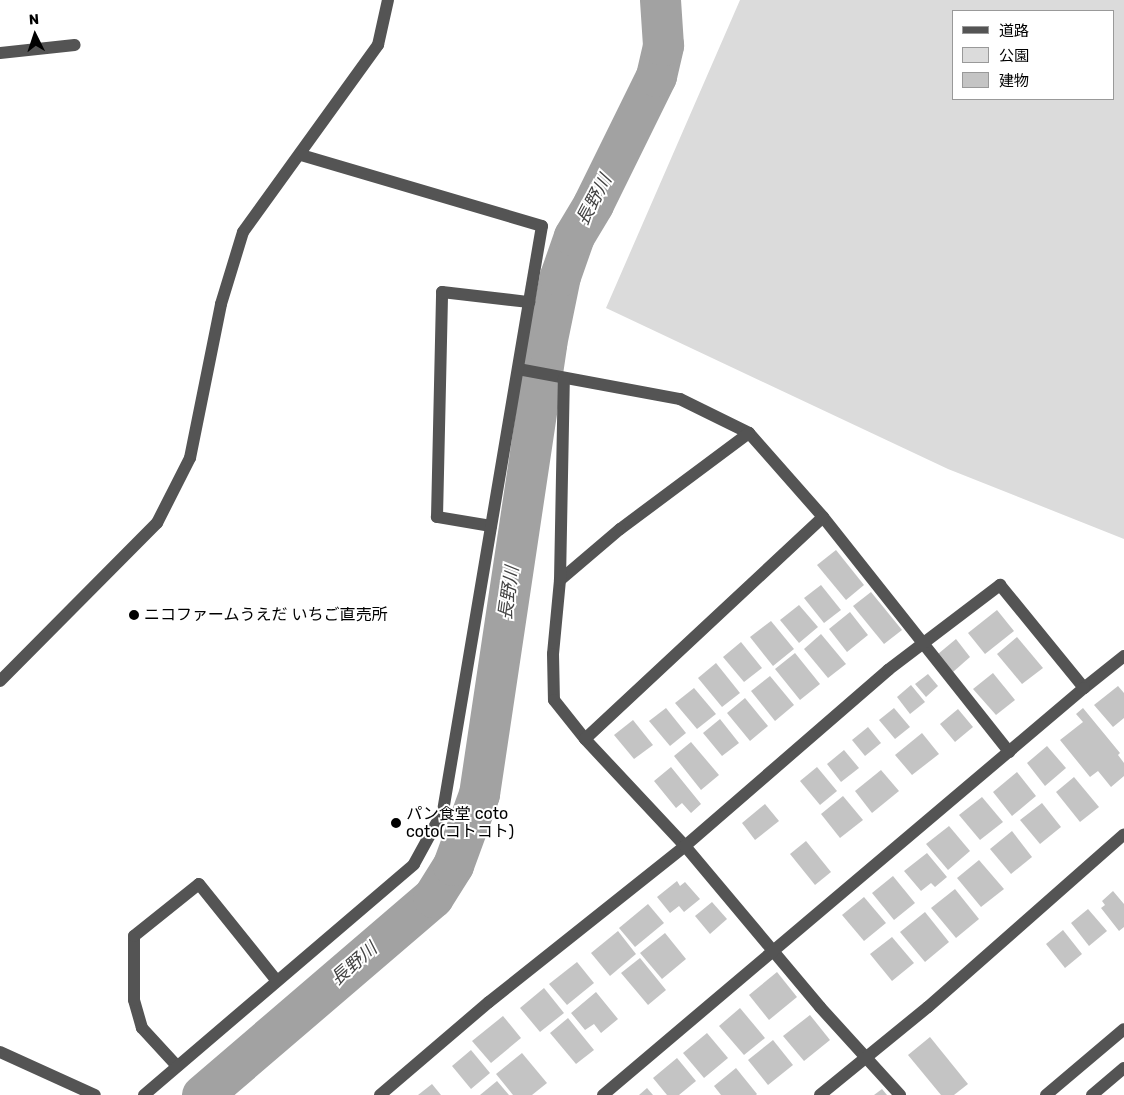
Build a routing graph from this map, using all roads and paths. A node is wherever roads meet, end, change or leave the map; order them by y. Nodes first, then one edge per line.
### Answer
1 (388, 0) edge
2 (74, 45) dead end
3 (0, 53) edge
4 (300, 154) junction
5 (529, 302) junction
6 (518, 369) junction
7 (564, 378) junction
8 (749, 433) junction
9 (823, 517) junction
10 (491, 526) junction
11 (560, 580) junction
12 (923, 644) junction
13 (1124, 656) edge
14 (0, 681) edge
15 (1084, 688) junction
16 (585, 739) junction
17 (1009, 752) junction
18 (1124, 834) edge
19 (685, 846) junction
20 (774, 951) junction
21 (277, 981) junction
22 (1124, 1029) edge
23 (0, 1052) edge
24 (865, 1056) junction
25 (177, 1066) junction
26 (1124, 1068) edge
27 (95, 1095) edge
28 (144, 1095) edge
29 (380, 1095) edge
30 (603, 1095) edge
31 (820, 1095) edge
32 (900, 1095) edge
33 (1046, 1095) edge
34 (1092, 1095) edge

1 - 4 street
2 - 3 street
4 - 5 street
4 - 14 street
5 - 6 street
5 - 10 street
6 - 7 street
6 - 10 street
7 - 8 street
7 - 11 street
8 - 9 street
8 - 11 street
9 - 12 street
9 - 16 street
10 - 21 street
11 - 16 street
12 - 15 street
12 - 17 street
12 - 19 street
13 - 15 street
15 - 17 street
16 - 19 street
17 - 20 street
18 - 24 street
19 - 20 street
19 - 29 street
20 - 24 street
20 - 30 street
21 - 25 street
21 - 25 street
22 - 33 street
23 - 27 street
24 - 31 street
24 - 32 street
25 - 28 street
26 - 34 street

